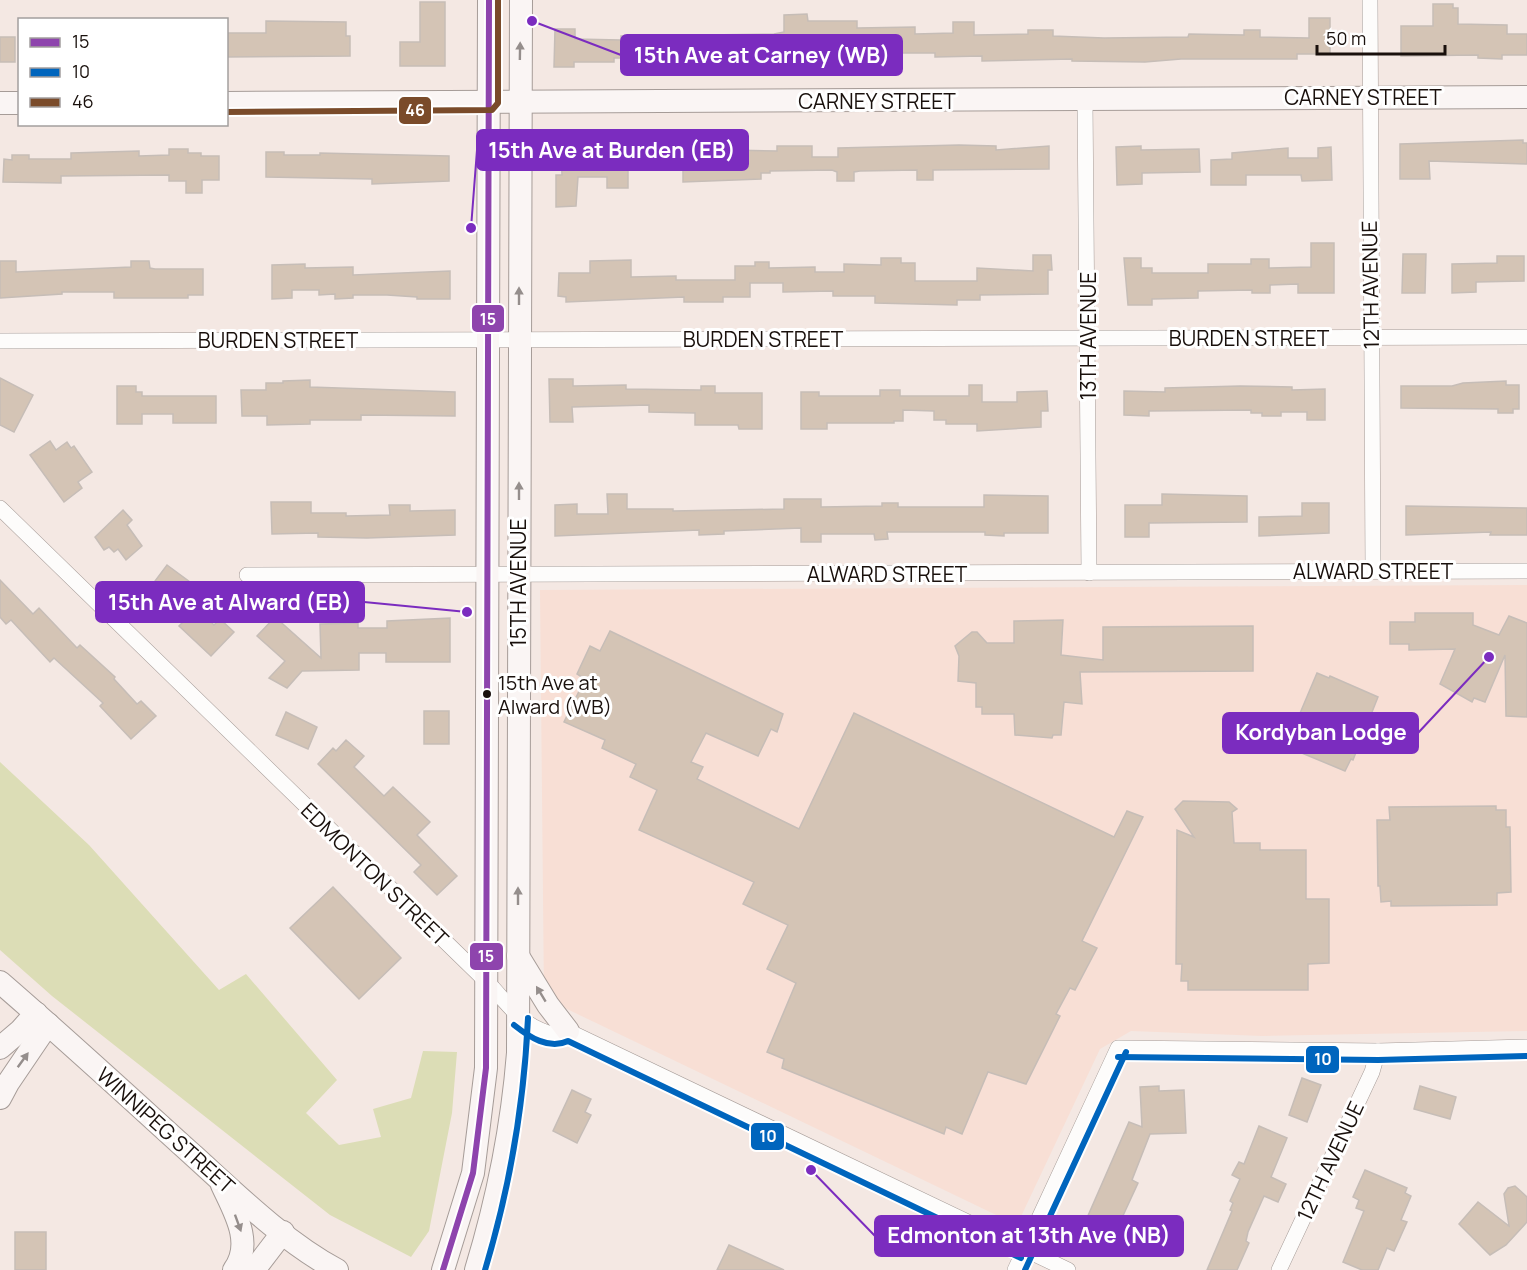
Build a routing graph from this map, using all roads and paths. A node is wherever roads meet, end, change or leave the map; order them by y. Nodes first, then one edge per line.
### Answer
1 (489, 0) edge
2 (521, 0) edge
3 (1370, 0) edge
4 (1370, 97) junction
5 (1527, 97) edge
6 (1085, 100) junction
7 (489, 102) junction
8 (519, 102) junction
9 (18, 103) edge
10 (228, 103) edge
11 (0, 104) edge
12 (1527, 337) edge
13 (1371, 338) junction
14 (488, 339) junction
15 (519, 339) junction
16 (1088, 339) junction
17 (0, 341) edge
18 (0, 508) edge
19 (1527, 570) edge
20 (1373, 571) junction
21 (1089, 573) junction
22 (519, 574) junction
23 (247, 575) dead end
24 (488, 575) junction
25 (517, 955) junction
26 (0, 982) edge
27 (488, 985) junction
28 (519, 1017) junction
29 (42, 1018) junction
30 (568, 1030) junction
31 (1527, 1047) edge
32 (0, 1048) edge
33 (1378, 1051) junction
34 (0, 1098) edge
35 (219, 1178) junction
36 (283, 1232) junction
37 (1025, 1250) junction
38 (445, 1264) edge
39 (234, 1270) edge
40 (254, 1270) edge
41 (337, 1270) edge
42 (476, 1270) edge
43 (1015, 1270) edge
44 (1068, 1270) edge
45 (1279, 1270) edge

1 - 7 main road, 15TH AVENUE
8 -> 2 main road, 15TH AVENUE
3 - 4 street, 12TH AVENUE
4 - 5 main road, CARNEY STREET
4 - 6 main road, CARNEY STREET
4 - 13 street, 12TH AVENUE
6 - 8 main road, CARNEY STREET
6 - 16 street, 13TH AVENUE
7 - 8 main road, CARNEY STREET
7 - 10 main road, CARNEY STREET
7 - 14 main road, 15TH AVENUE
15 -> 8 main road, 15TH AVENUE
9 - 11 main road
12 - 13 street, BURDEN STREET
13 - 16 street, BURDEN STREET
13 - 20 street, 12TH AVENUE
14 - 15 street, BURDEN STREET
14 - 17 street, BURDEN STREET
14 - 24 main road, 15TH AVENUE
15 - 16 street, BURDEN STREET
22 -> 15 main road, 15TH AVENUE
16 - 21 street, 13TH AVENUE
18 - 27 street, EDMONTON STREET
19 - 20 street, ALWARD STREET
20 - 21 street, ALWARD STREET
21 - 22 street, ALWARD STREET
22 - 24 street, ALWARD STREET
25 -> 22 main road, 15TH AVENUE
23 - 24 street, ALWARD STREET
24 - 27 main road, 15TH AVENUE
25 - 28 main road, 15TH AVENUE
30 -> 25 main road
26 - 29 main road, WINNIPEG STREET
27 - 28 street, EDMONTON STREET
27 - 38 main road, 15TH AVENUE
28 - 30 street, EDMONTON STREET
28 - 42 main road, 15TH AVENUE
29 - 32 main road
34 -> 29 main road
29 - 35 main road, WINNIPEG STREET
30 - 37 street, EDMONTON STREET
31 - 33 street
33 - 37 street
33 - 45 street, 12TH AVENUE
35 - 36 main road, WINNIPEG STREET
35 -> 39 main road
36 - 40 main road
36 - 41 main road, WINNIPEG STREET
37 - 43 street
37 - 44 street, EDMONTON STREET

